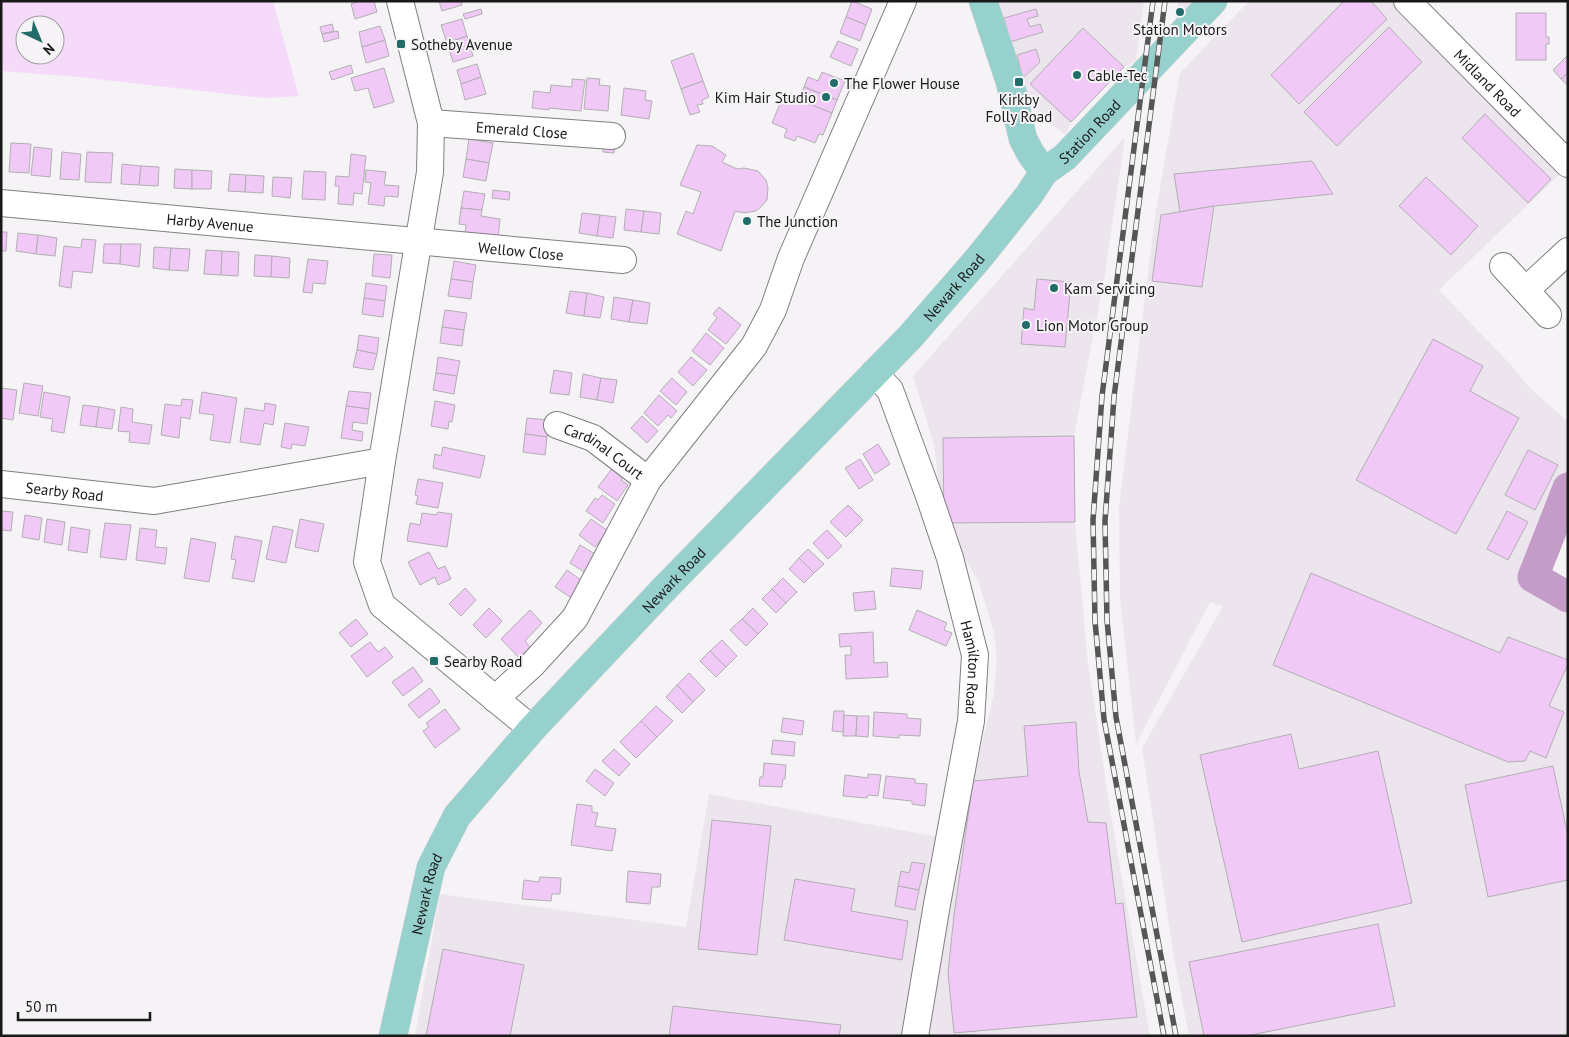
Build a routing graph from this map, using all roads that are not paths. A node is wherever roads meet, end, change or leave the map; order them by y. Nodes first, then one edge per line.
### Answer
1 (400, 1) edge
2 (903, 1) edge
3 (984, 1) edge
4 (1213, 1) edge
5 (1407, 1) edge
6 (431, 123) junction
7 (612, 136) dead end
8 (1566, 160) edge
9 (1044, 172) junction
10 (1, 203) edge
11 (419, 240) junction
12 (1568, 251) edge
13 (623, 260) dead end
14 (1504, 266) dead end
15 (1526, 290) junction
16 (1548, 315) dead end
17 (874, 373) junction
18 (557, 425) dead end
19 (382, 461) junction
20 (648, 480) junction
21 (1, 484) edge
22 (495, 699) junction
23 (532, 729) junction
24 (393, 1036) edge
25 (915, 1036) edge

1 - 6 street
2 - 20 street
3 - 9 main road
4 - 9 main road, Station Road
5 - 8 street, Midland Road
6 - 7 street, Emerald Close
6 - 11 street
9 - 17 main road, Newark Road
10 - 11 street, Harby Avenue
11 - 13 street, Wellow Close
11 - 19 street
12 - 15 street
14 - 15 street
15 - 16 street
17 - 23 main road, Newark Road
17 - 25 street, Hamilton Road
18 - 20 street, Cardinal Court
19 - 21 street, Searby Road
19 - 22 street
20 - 22 street
22 - 23 street
23 - 24 main road, Newark Road

